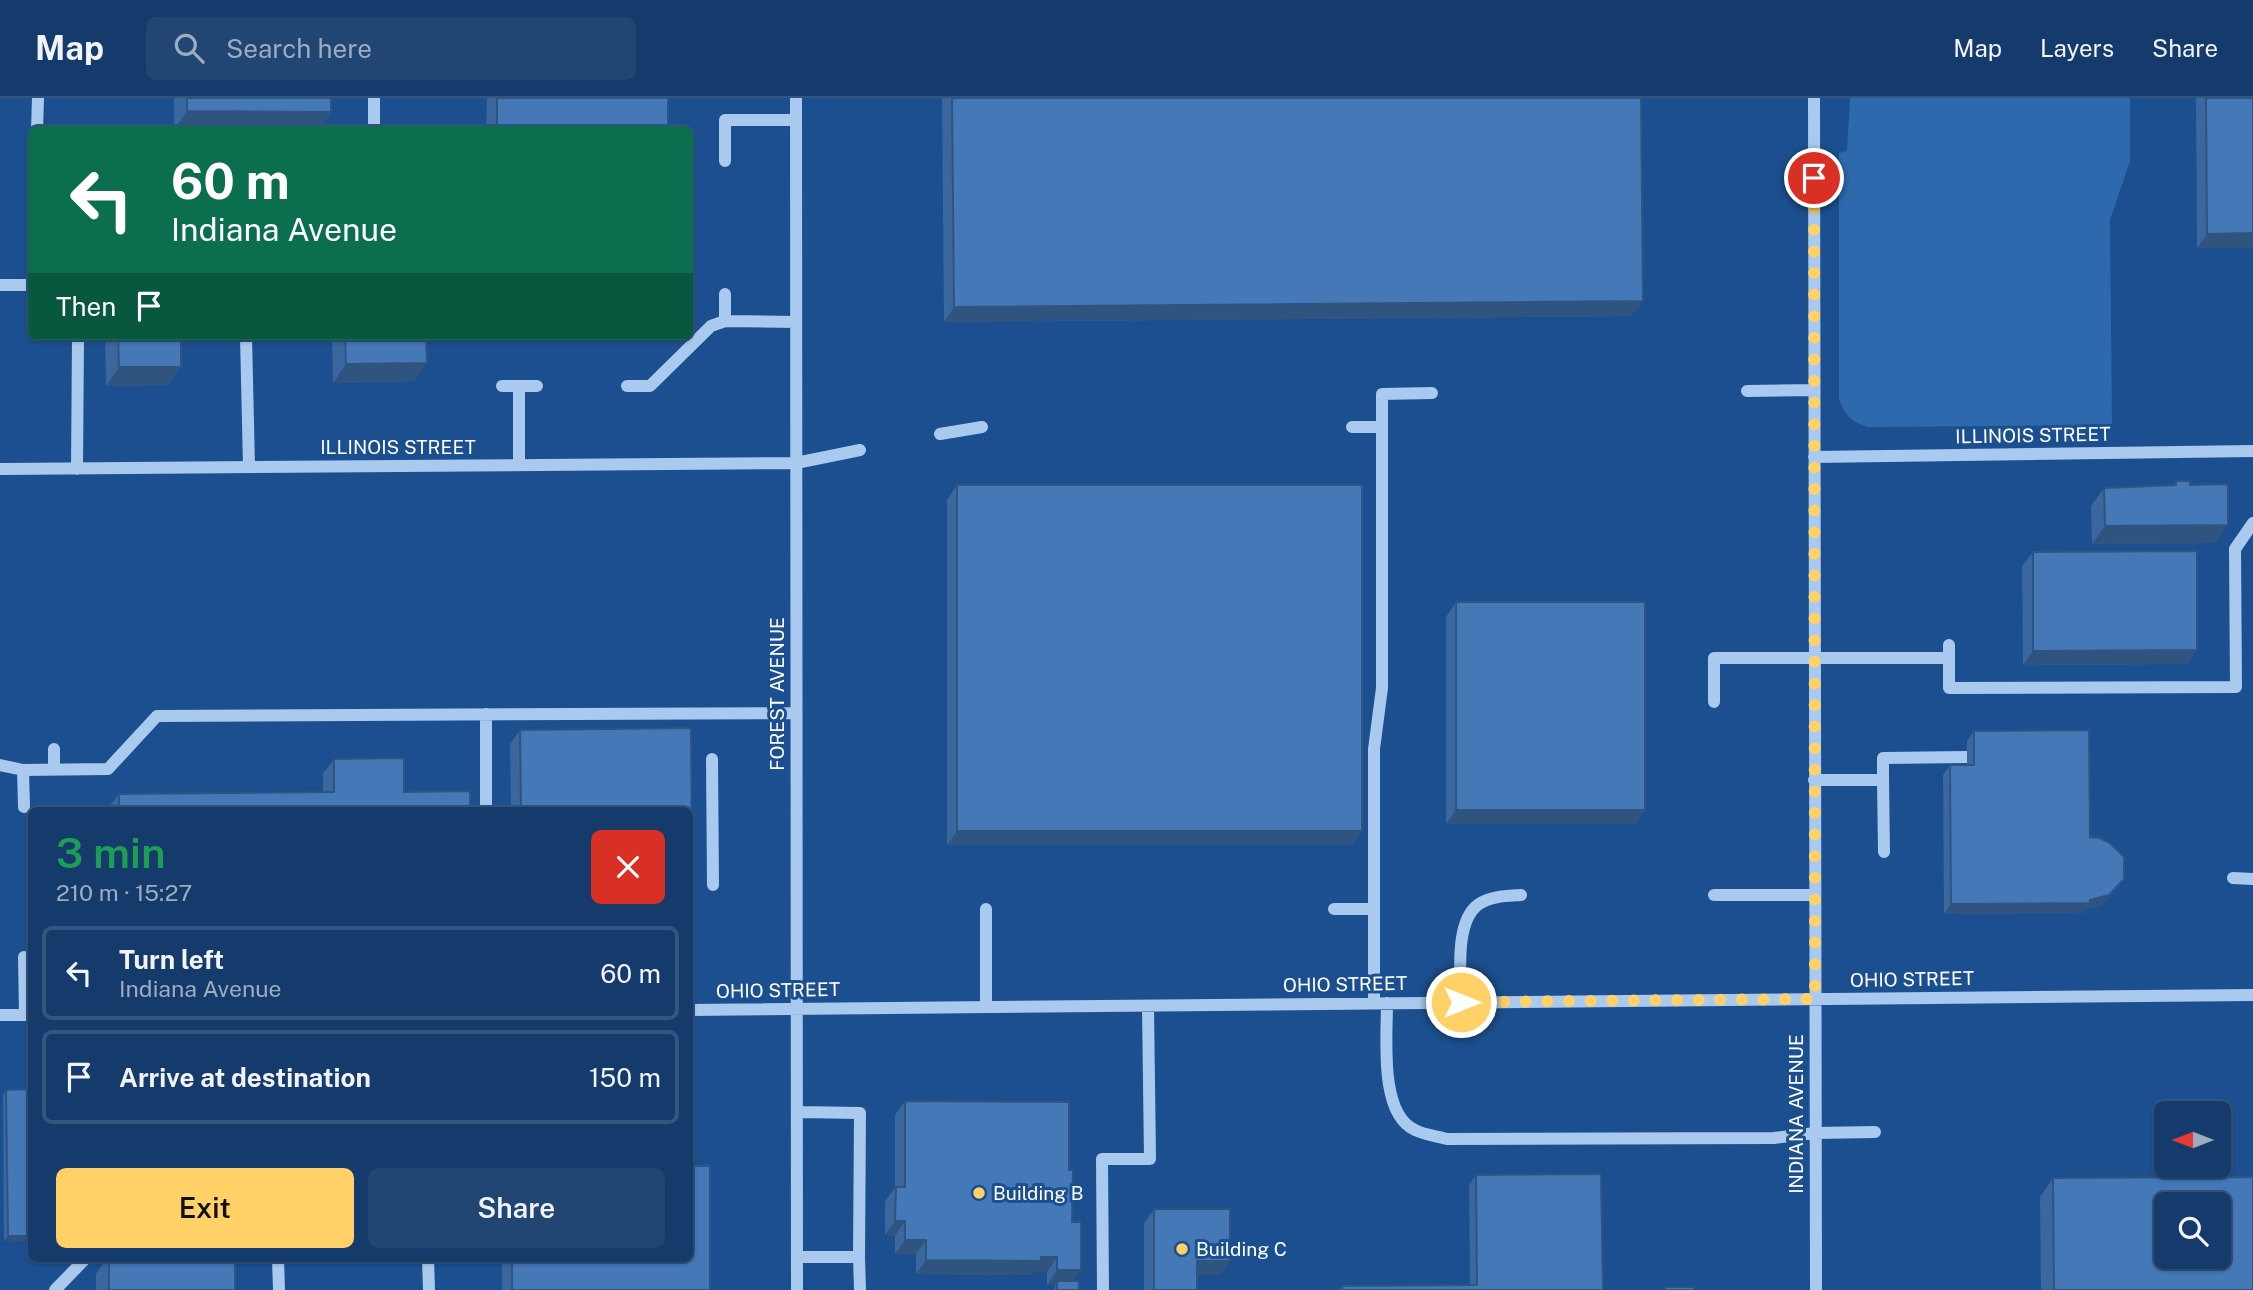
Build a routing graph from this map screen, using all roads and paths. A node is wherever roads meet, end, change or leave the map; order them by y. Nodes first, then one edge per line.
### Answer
1 (38, 98) edge
2 (374, 98) edge
3 (796, 98) edge
4 (1814, 98) edge
5 (796, 120) junction
6 (37, 126) edge
7 (373, 126) edge
8 (725, 161) dead end
9 (0, 285) edge
10 (28, 285) edge
11 (725, 294) dead end
12 (725, 321) junction
13 (796, 322) junction
14 (78, 340) edge
15 (246, 340) edge
16 (502, 386) dead end
17 (519, 386) junction
18 (537, 386) dead end
19 (627, 386) dead end
20 (1814, 390) junction
21 (1747, 391) dead end
22 (1432, 393) dead end
23 (982, 428) dead end
24 (1352, 428) dead end
25 (1382, 428) junction
26 (940, 434) dead end
27 (860, 450) dead end
28 (2253, 452) edge
29 (1814, 457) junction
30 (796, 463) junction
31 (519, 465) junction
32 (249, 467) junction
33 (77, 468) junction
34 (0, 469) edge
35 (2253, 523) edge
36 (1814, 659) junction
37 (1713, 702) dead end
38 (796, 713) junction
39 (486, 714) junction
40 (54, 749) dead end
41 (1967, 757) dead end
42 (712, 759) dead end
43 (0, 765) edge
44 (54, 769) junction
45 (23, 770) junction
46 (1814, 780) junction
47 (1883, 780) junction
48 (24, 807) dead end
49 (486, 807) edge
50 (1884, 852) dead end
51 (2233, 878) dead end
52 (2253, 879) edge
53 (713, 885) dead end
54 (1521, 895) dead end
55 (1713, 895) dead end
56 (1815, 895) junction
57 (986, 909) dead end
58 (1335, 909) dead end
59 (1374, 909) junction
60 (24, 957) dead end
61 (2253, 995) edge
62 (1815, 999) junction
63 (1461, 1002) junction
64 (1381, 1003) junction
65 (1148, 1006) junction
66 (986, 1007) junction
67 (797, 1009) junction
68 (693, 1010) edge
69 (0, 1015) edge
70 (28, 1015) edge
71 (797, 1112) junction
72 (1875, 1132) dead end
73 (1815, 1133) junction
74 (797, 1257) junction
75 (859, 1257) junction
76 (82, 1262) edge
77 (278, 1262) edge
78 (428, 1262) edge
79 (55, 1290) edge
80 (279, 1290) edge
81 (429, 1290) edge
82 (797, 1290) edge
83 (860, 1290) edge
84 (1103, 1290) edge
85 (1816, 1290) edge

1 - 6 street
2 - 7 street
3 - 5 street, FOREST AVENUE
4 - 20 street, INDIANA AVENUE
5 - 8 street
5 - 13 street, FOREST AVENUE
9 - 10 street
11 - 12 street
12 - 13 street
12 - 19 street
13 - 30 street, FOREST AVENUE
14 - 33 street
15 - 32 street
16 - 17 street
17 - 18 street
17 - 31 street
20 - 21 street
20 - 29 street, INDIANA AVENUE
22 - 25 street
23 - 26 street
24 - 25 street
25 - 59 street
27 - 30 street, ILLINOIS STREET
28 - 29 street, ILLINOIS STREET
29 - 36 street, INDIANA AVENUE
30 - 31 street, ILLINOIS STREET
30 - 38 street, FOREST AVENUE
31 - 32 street, ILLINOIS STREET
32 - 33 street, ILLINOIS STREET
33 - 34 street, ILLINOIS STREET
35 - 36 street
36 - 37 street
36 - 46 street, INDIANA AVENUE
38 - 39 street
38 - 67 street, FOREST AVENUE
39 - 44 street
39 - 49 street
40 - 44 street
41 - 47 street
42 - 53 street
43 - 45 street
44 - 45 street
45 - 48 street
46 - 47 street
46 - 56 street, INDIANA AVENUE
47 - 50 street
51 - 52 street
54 - 63 street
55 - 56 street
56 - 62 street, INDIANA AVENUE
57 - 66 street
58 - 59 street
59 - 64 street
60 - 70 street
61 - 62 street, OHIO STREET
62 - 63 street, OHIO STREET
62 - 73 street, INDIANA AVENUE
63 - 64 street, OHIO STREET
64 - 65 street, OHIO STREET
64 - 73 street
65 - 66 street, OHIO STREET
65 - 84 street
66 - 67 street, OHIO STREET
67 - 68 street, OHIO STREET
67 - 71 street, FOREST AVENUE
69 - 70 street
71 - 74 street, FOREST AVENUE
71 - 75 street
72 - 73 street
73 - 85 street, INDIANA AVENUE
74 - 75 street
74 - 82 street, FOREST AVENUE
75 - 83 street
76 - 79 street
77 - 80 street
78 - 81 street

